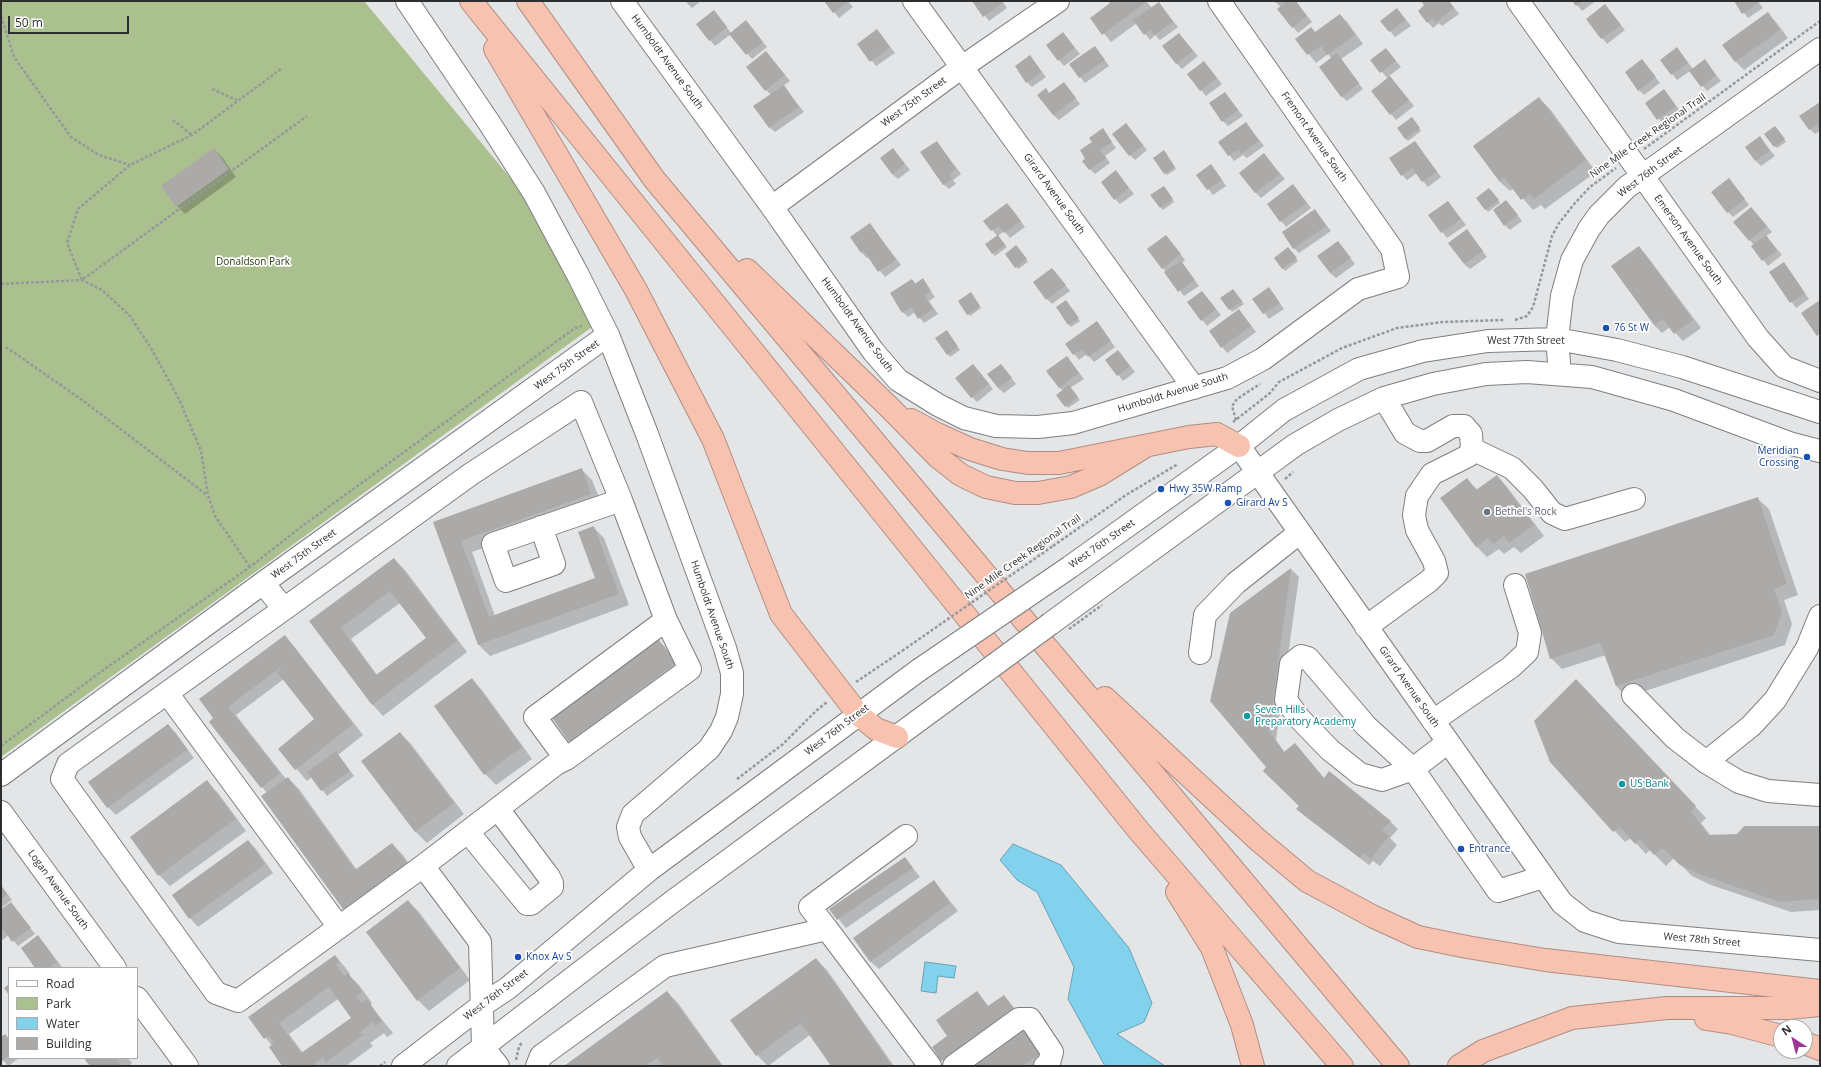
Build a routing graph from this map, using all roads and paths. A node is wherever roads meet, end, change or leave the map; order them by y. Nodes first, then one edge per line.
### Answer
1 (407, 1) edge
2 (467, 1) edge
3 (471, 1) edge
4 (528, 1) edge
5 (622, 1) edge
6 (914, 1) edge
7 (1058, 1) edge
8 (1219, 1) edge
9 (1518, 1) edge
10 (1, 16) edge
11 (1820, 21) edge
12 (1820, 49) edge
13 (962, 68) junction
14 (281, 69) dead end
15 (212, 89) dead end
16 (238, 100) junction
17 (307, 116) dead end
18 (174, 120) dead end
19 (192, 135) junction
20 (1630, 159) junction
21 (130, 165) junction
22 (1643, 176) junction
23 (654, 179) junction
24 (772, 207) junction
25 (1398, 277) joint
26 (82, 280) junction
27 (1, 284) edge
28 (608, 335) junction
29 (1557, 339) junction
30 (6, 346) dead end
31 (1560, 374) junction
32 (1820, 381) edge
33 (1262, 383) dead end
34 (1194, 388) junction
35 (1384, 398) junction
36 (890, 408) junction
37 (1284, 410) joint
38 (1820, 412) edge
39 (1146, 446) junction
40 (1239, 446) junction
41 (1472, 449) junction
42 (1820, 451) edge
43 (1180, 463) dead end
44 (1295, 470) dead end
45 (1257, 474) junction
46 (1281, 480) dead end
47 (208, 495) junction
48 (1634, 499) dead end
49 (622, 500) junction
50 (542, 527) dead end
51 (1300, 533) junction
52 (263, 583) junction
53 (1515, 585) dead end
54 (284, 609) junction
55 (1820, 616) edge
56 (666, 620) junction
57 (1366, 627) junction
58 (1036, 633) junction
59 (1200, 653) dead end
60 (855, 683) dead end
61 (167, 693) junction
62 (1633, 695) dead end
63 (858, 714) junction
64 (1434, 722) junction
65 (897, 737) junction
66 (1448, 742) junction
67 (566, 759) junction
68 (1706, 762) junction
69 (1413, 769) junction
70 (1, 775) edge
71 (1820, 795) edge
72 (498, 809) junction
73 (1, 812) edge
74 (1139, 831) junction
75 (468, 832) junction
76 (906, 836) dead end
77 (423, 866) junction
78 (649, 870) junction
79 (1543, 877) junction
80 (1585, 921) joint
81 (339, 928) junction
82 (827, 929) junction
83 (1820, 950) edge
84 (114, 967) edge
85 (1820, 991) edge
86 (138, 999) edge
87 (1820, 1005) edge
88 (481, 1006) junction
89 (1773, 1034) edge
90 (526, 1037) dead end
91 (1520, 1038) junction
92 (481, 1057) edge
93 (186, 1066) edge
94 (403, 1066) edge
95 (458, 1066) edge
96 (498, 1066) edge
97 (515, 1066) edge
98 (537, 1066) edge
99 (930, 1066) edge
100 (954, 1066) edge
101 (1045, 1066) edge
102 (1253, 1066) edge
103 (1342, 1066) edge
104 (1398, 1066) edge
105 (1459, 1066) edge

1 - 28 street, Humboldt Avenue South
2 - 63 highway
3 - 74 highway
4 - 23 highway
5 - 24 street, Humboldt Avenue South
6 - 13 street, Girard Avenue South
7 - 13 street, West 75th Street
8 - 25 street, Fremont Avenue South
9 - 20 street, Emerson Avenue South
10 - 21 path
11 - 20 path, Nine Mile Creek Regional Trail
12 - 22 street, West 76th Street
13 - 24 street, West 75th Street
13 - 34 street, Girard Avenue South
14 - 16 path
15 - 16 path
16 - 19 path
17 - 26 path
18 - 19 path
19 - 21 path
20 - 22 street, Emerson Avenue South
20 - 33 path, Nine Mile Creek Regional Trail
21 - 26 path
22 - 29 street, West 76th Street
22 - 32 street, Emerson Avenue South
23 - 36 highway
23 - 58 highway
24 - 34 street, Humboldt Avenue South
25 - 34 street, Humboldt Avenue South
26 - 27 path
26 - 47 path
28 - 52 street, West 75th Street
28 - 78 street, Humboldt Avenue South
29 - 31 street, West 76th Street
29 - 37 street, West 77th Street
29 - 38 street, West 77th Street
30 - 47 path
31 - 35 street
31 - 42 street
35 - 41 street
35 - 45 street
36 - 39 highway
36 - 39 highway
37 - 40 street, West 76th Street
39 - 40 highway
40 - 45 street, Girard Avenue South
40 - 63 street, West 76th Street, bridge
41 - 48 street
41 - 57 street
43 - 60 path, Nine Mile Creek Regional Trail, bridge
44 - 46 path
45 - 51 street, Girard Avenue South
45 - 65 street, bridge
47 - 52 path
49 - 50 street
49 - 54 street
49 - 56 street
51 - 57 street, Girard Avenue South
51 - 59 street
52 - 54 street
52 - 70 street, West 75th Street
53 - 64 street
54 - 61 street
55 - 68 street
56 - 67 street
56 - 67 street
57 - 64 street, Girard Avenue South
58 - 85 highway
58 - 104 highway
61 - 81 street
61 - 81 street
62 - 68 street
63 - 65 highway
63 - 78 street, West 76th Street
64 - 66 street, Girard Avenue South
65 - 92 street
66 - 69 street
66 - 79 street, Girard Avenue South
67 - 72 street
68 - 71 street
69 - 69 street
69 - 79 street
72 - 75 street
72 - 75 street
73 - 84 street, Logan Avenue South
74 - 102 highway
74 - 103 highway
75 - 77 street
76 - 82 street
77 - 81 street
77 - 88 street
78 - 88 street, West 76th Street
79 - 80 street, Girard Avenue South
80 - 83 street, West 78th Street
82 - 98 street
82 - 99 street
86 - 93 street
87 - 91 highway
88 - 92 street
88 - 94 street, West 76th Street
89 - 91 highway
90 - 97 path
91 - 105 highway
92 - 95 street
92 - 96 street
100 - 101 street

